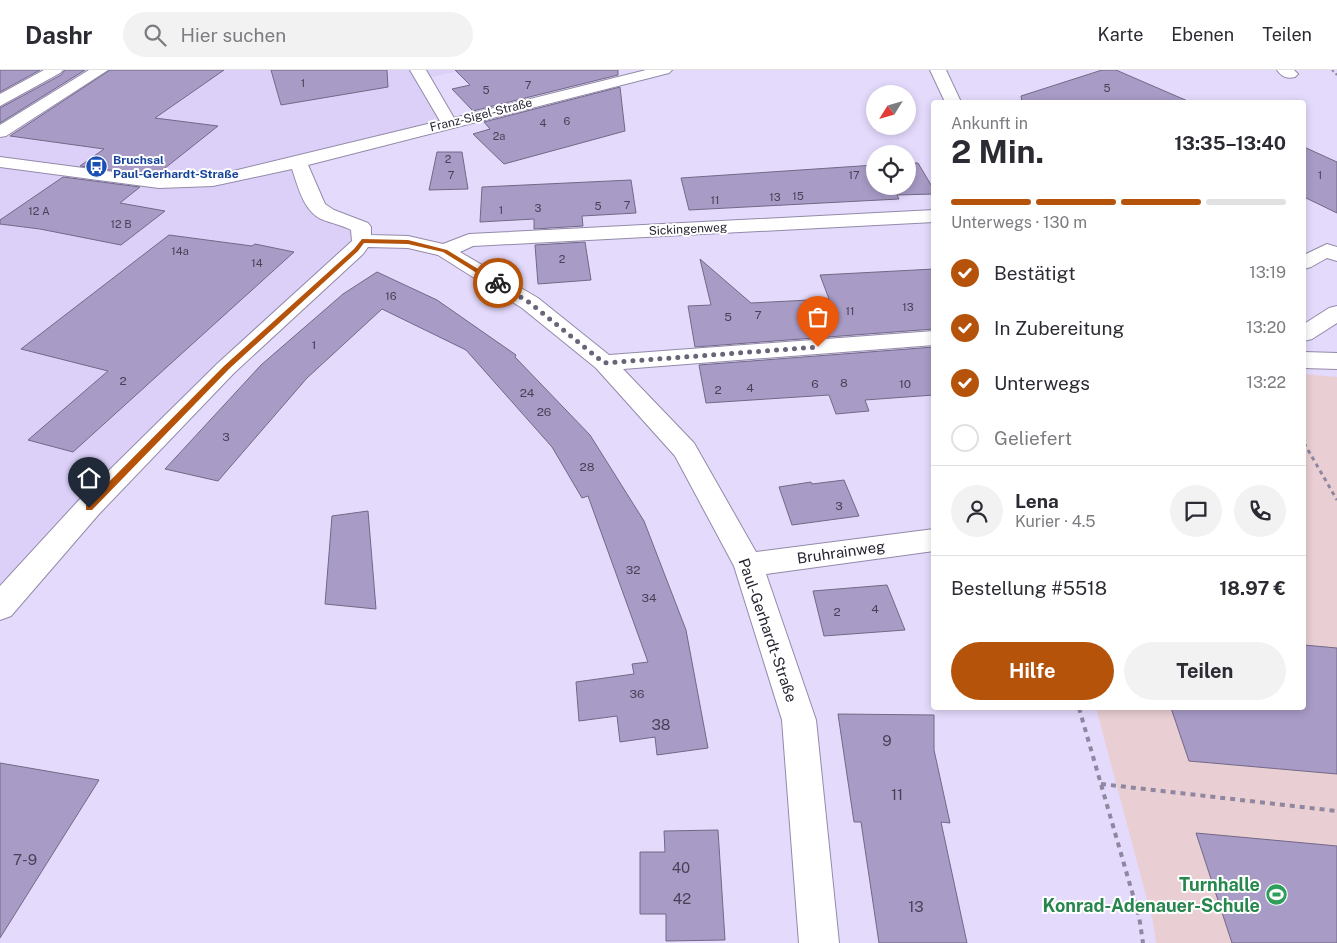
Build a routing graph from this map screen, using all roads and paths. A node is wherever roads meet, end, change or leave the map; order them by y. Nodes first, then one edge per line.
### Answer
1 (55, 70) edge
2 (100, 70) edge
3 (418, 70) edge
4 (664, 70) edge
5 (938, 70) edge
6 (1332, 70) edge
7 (1337, 75) edge
8 (952, 100) edge
9 (0, 101) edge
10 (449, 123) junction
11 (0, 132) edge
12 (0, 162) edge
13 (298, 162) junction
14 (931, 216) edge
15 (362, 241) junction
16 (445, 251) junction
17 (1337, 255) edge
18 (1306, 262) edge
19 (1337, 313) edge
20 (1306, 333) edge
21 (931, 338) edge
22 (1306, 360) edge
23 (1337, 361) edge
24 (604, 363) junction
25 (1306, 446) edge
26 (1337, 500) edge
27 (931, 540) edge
28 (748, 565) junction
29 (0, 607) edge
30 (1080, 710) edge
31 (1101, 784) junction
32 (1337, 811) edge
33 (819, 943) edge
34 (1143, 943) edge

1 - 9 street
2 - 11 street
3 - 10 street
4 - 10 street, Franz-Sigel-Straße
5 - 8 street
6 - 7 path
10 - 13 street, Franz-Sigel-Straße
12 - 13 street
13 - 15 street
14 - 16 street, Sickingenweg
15 - 16 street, Paul-Gerhardt-Straße
15 - 29 street
16 - 24 street, Paul-Gerhardt-Straße
17 - 18 street
19 - 20 street
21 - 24 street
22 - 23 street
24 - 28 street, Paul-Gerhardt-Straße
25 - 26 path
27 - 28 street, Bruhrainweg
28 - 33 street, Paul-Gerhardt-Straße
30 - 31 path
31 - 32 path
31 - 34 path

